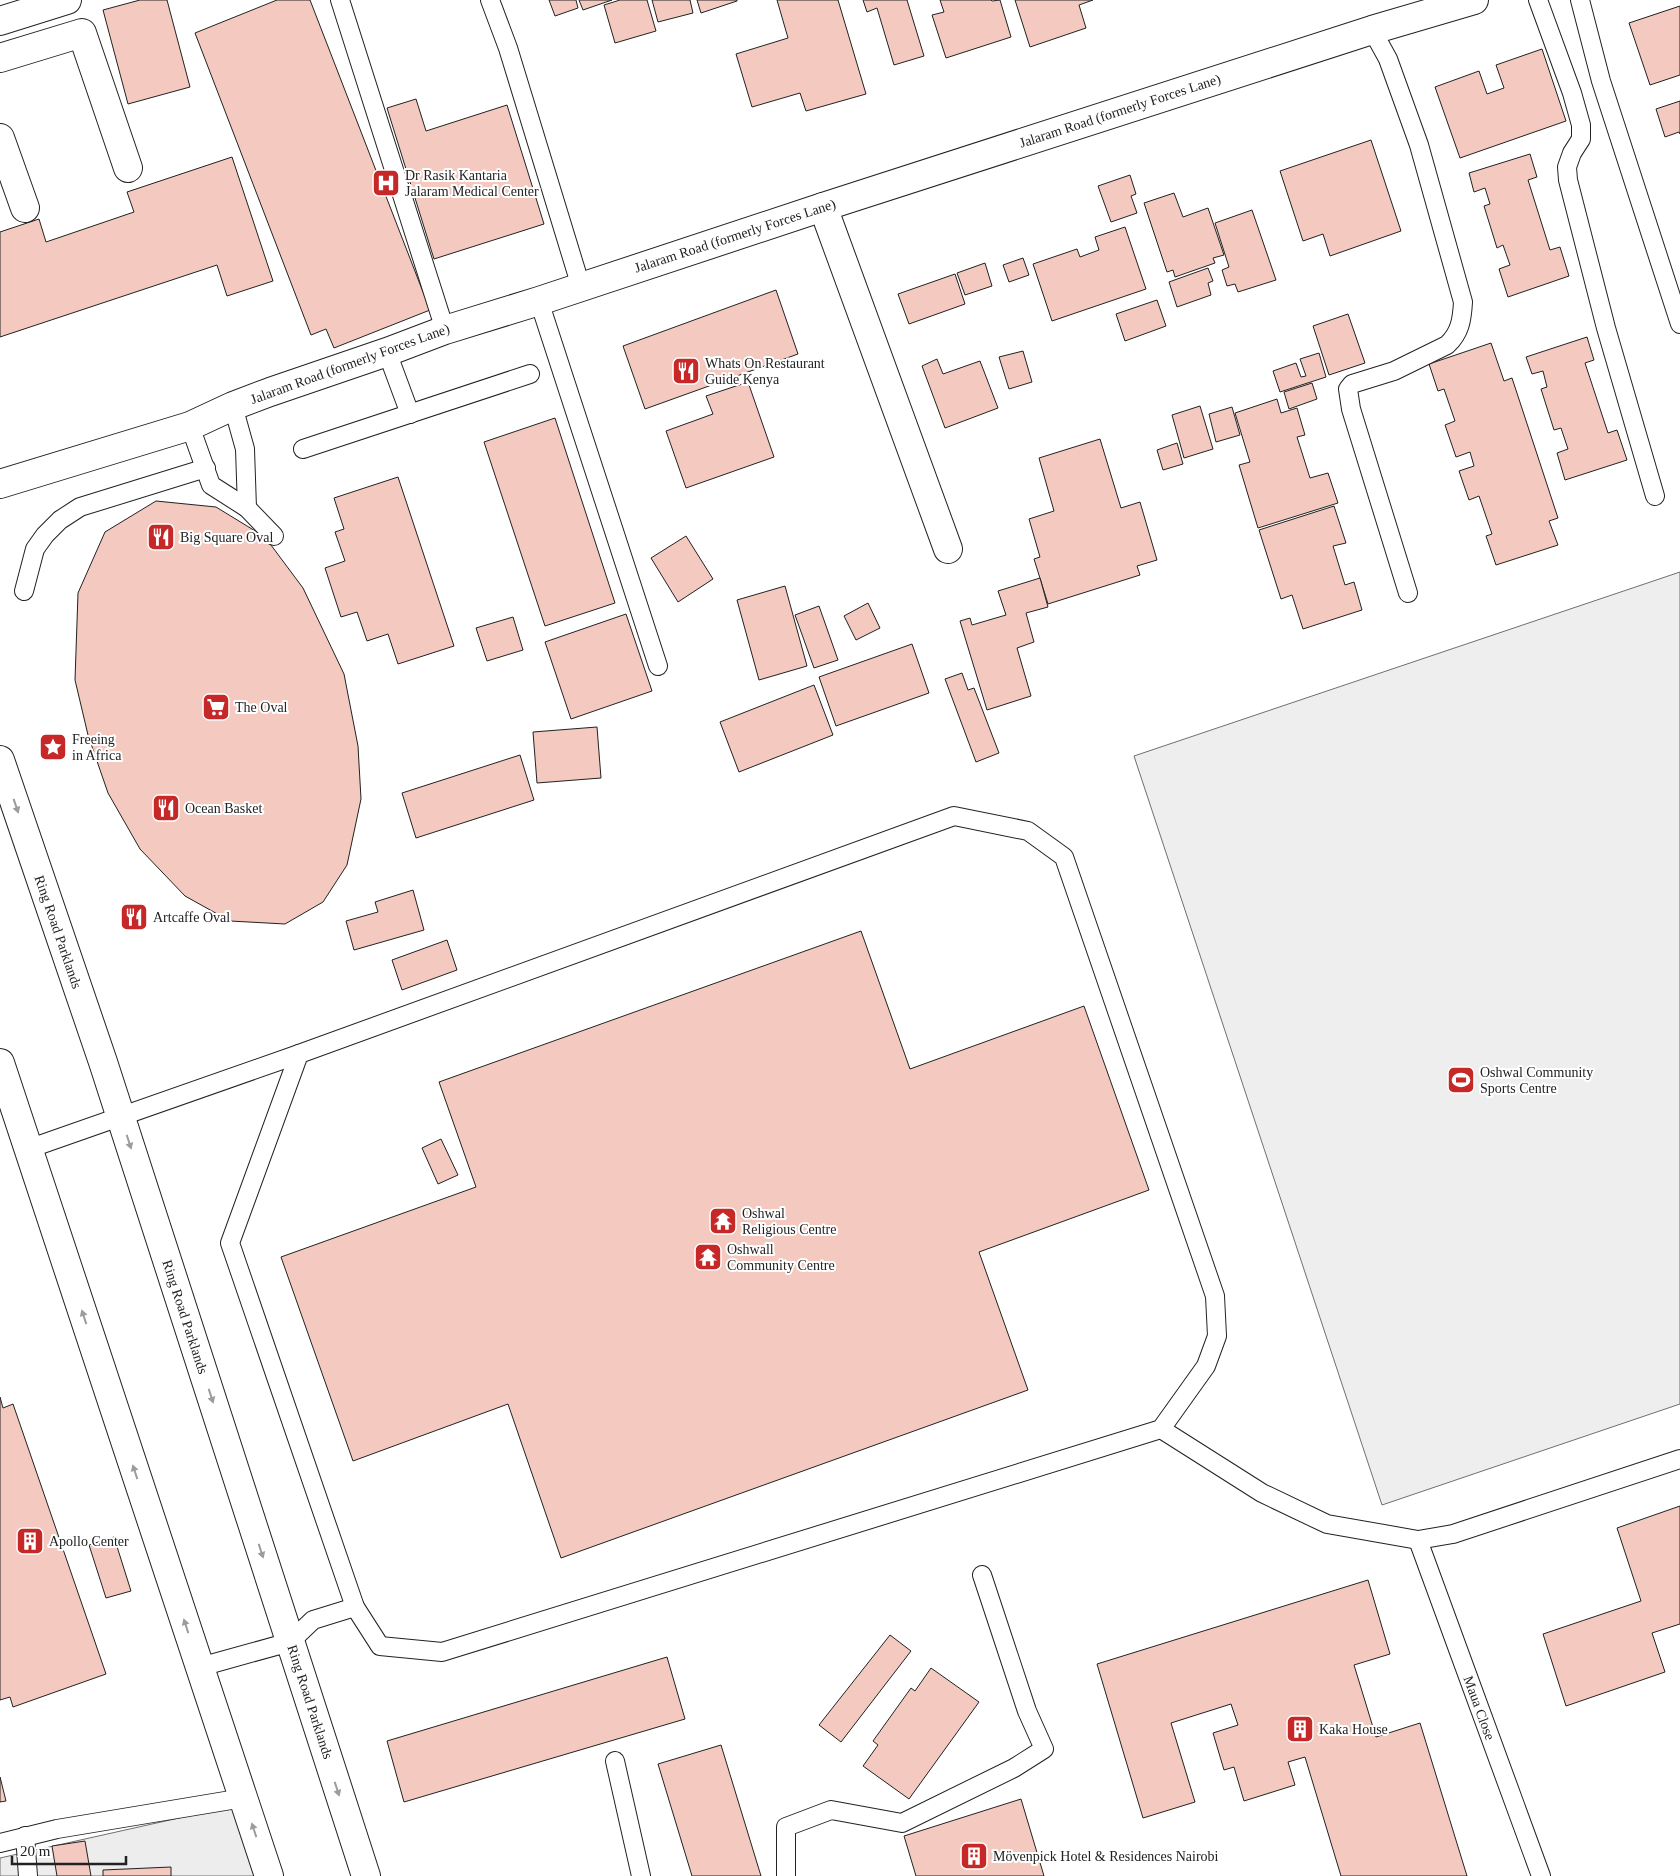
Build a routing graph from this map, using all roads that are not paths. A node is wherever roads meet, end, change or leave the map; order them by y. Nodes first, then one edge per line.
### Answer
1 (66, 0) edge
2 (340, 0) edge
3 (490, 0) edge
4 (1474, 0) edge
5 (1538, 0) edge
6 (1580, 0) edge
7 (0, 21) edge
8 (1372, 30) junction
9 (0, 58) edge
10 (0, 138) edge
11 (128, 168) dead end
12 (823, 207) junction
13 (25, 208) dead end
14 (581, 287) junction
15 (539, 301) junction
16 (1680, 324) edge
17 (445, 330) junction
18 (387, 352) junction
19 (530, 374) dead end
20 (234, 406) junction
21 (410, 414) junction
22 (190, 426) junction
23 (304, 449) dead end
24 (206, 468) junction
25 (0, 484) edge
26 (1654, 496) dead end
27 (247, 508) junction
28 (274, 536) dead end
29 (948, 549) dead end
30 (24, 591) dead end
31 (1408, 593) dead end
32 (658, 666) dead end
33 (0, 760) edge
34 (299, 1054) junction
35 (0, 1063) edge
36 (5, 1094) edge
37 (120, 1116) junction
38 (28, 1149) junction
39 (1161, 1429) junction
40 (1680, 1459) edge
41 (1418, 1540) junction
42 (982, 1575) dead end
43 (355, 1607) junction
44 (290, 1642) junction
45 (200, 1667) junction
46 (615, 1761) dead end
47 (243, 1798) junction
48 (25, 1836) junction
49 (0, 1843) edge
50 (28, 1876) edge
51 (270, 1876) edge
52 (366, 1876) edge
53 (641, 1876) edge
54 (787, 1876) edge
55 (1540, 1876) edge

1 - 7 street
2 - 17 lane
3 - 14 lane
4 - 8 street, Jalaram Road (formerly Forces Lane)
5 - 26 lane
6 - 16 lane
8 - 12 street, Jalaram Road (formerly Forces Lane)
8 - 31 lane
9 - 11 street
10 - 13 street
12 - 14 street, Jalaram Road (formerly Forces Lane)
12 - 29 street
14 - 15 street, Jalaram Road (formerly Forces Lane)
15 - 17 street, Jalaram Road (formerly Forces Lane)
15 - 32 lane
17 - 18 street, Jalaram Road (formerly Forces Lane)
18 - 20 street, Jalaram Road (formerly Forces Lane)
18 - 21 lane
19 - 21 lane
20 - 22 street, Jalaram Road (formerly Forces Lane)
20 - 27 lane
21 - 23 lane
22 - 24 lane
22 - 25 street, Jalaram Road (formerly Forces Lane)
24 - 27 lane
24 - 30 lane
27 - 28 lane
33 -> 37 street, Ring Road Parklands
34 - 37 lane
34 - 39 lane
34 - 43 lane
35 - 36 street
36 - 38 street
37 - 38 lane
37 -> 44 street, Ring Road Parklands
45 -> 38 street
39 - 41 lane
39 - 43 lane
40 - 41 lane
41 - 55 lane, Maua Close
42 - 54 lane
43 - 44 lane
44 - 45 lane
44 -> 52 street, Ring Road Parklands
45 - 47 street
46 - 53 lane
47 - 48 lane
51 -> 47 street
48 - 49 lane
48 - 50 lane

